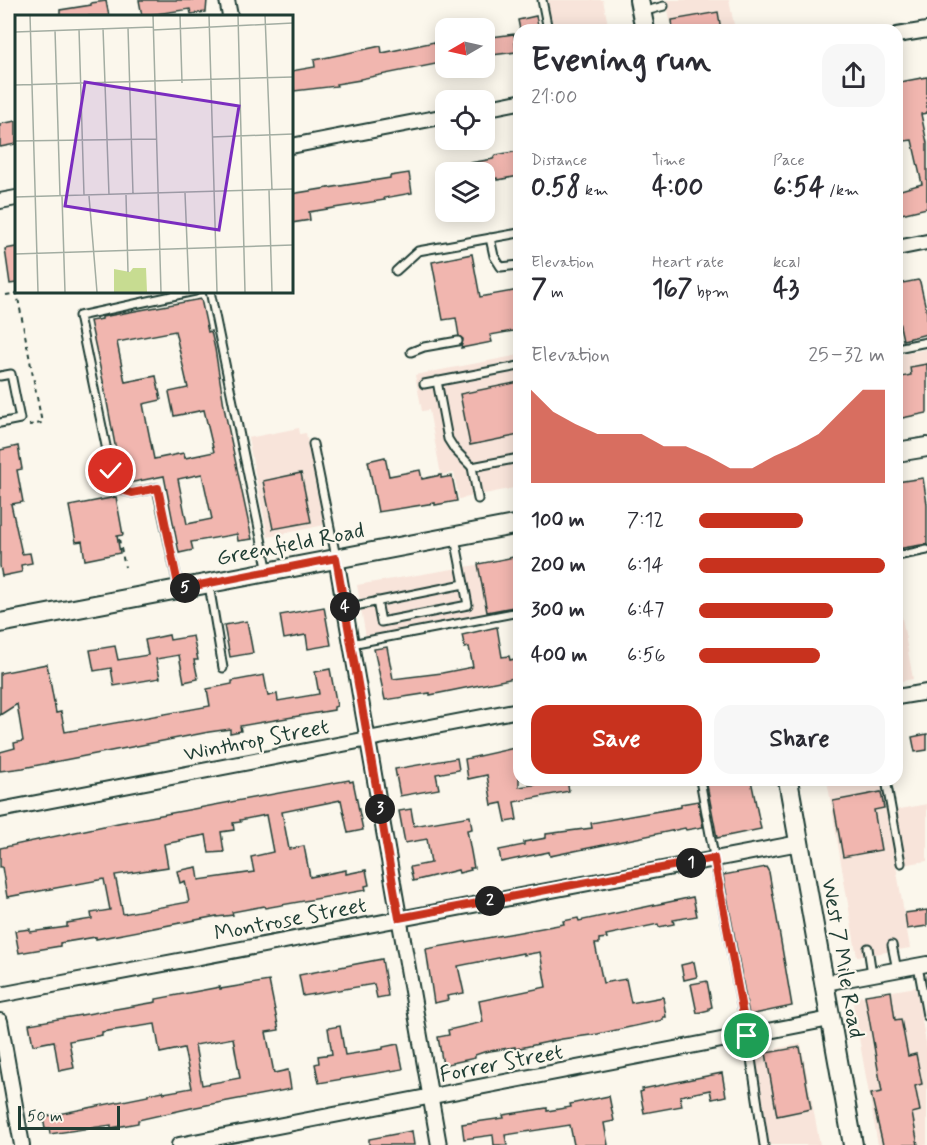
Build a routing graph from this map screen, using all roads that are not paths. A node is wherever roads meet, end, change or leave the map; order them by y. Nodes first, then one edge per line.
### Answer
1 (227, 0) edge
2 (542, 0) edge
3 (664, 6) dead end
4 (642, 14) edge
5 (230, 15) edge
6 (547, 24) edge
7 (927, 30) edge
8 (903, 34) edge
9 (513, 103) edge
10 (495, 107) edge
11 (435, 118) edge
12 (292, 146) edge
13 (15, 198) edge
14 (0, 201) edge
15 (513, 234) edge
16 (490, 238) junction
17 (927, 242) edge
18 (903, 247) edge
19 (513, 266) edge
20 (396, 271) dead end
21 (190, 292) edge
22 (210, 292) edge
23 (458, 341) dead end
24 (927, 342) edge
25 (903, 347) edge
26 (411, 352) dead end
27 (513, 367) edge
28 (0, 376) edge
29 (437, 381) junction
30 (424, 384) dead end
31 (0, 423) edge
32 (313, 444) dead end
33 (927, 447) edge
34 (903, 451) edge
35 (513, 459) edge
36 (472, 467) junction
37 (478, 499) dead end
38 (513, 525) edge
39 (454, 536) junction
40 (927, 550) edge
41 (903, 555) edge
42 (336, 558) junction
43 (268, 572) junction
44 (209, 583) junction
45 (464, 584) junction
46 (179, 589) junction
47 (377, 601) junction
48 (345, 608) junction
49 (513, 613) edge
50 (0, 623) edge
51 (351, 644) junction
52 (223, 668) dead end
53 (927, 692) edge
54 (903, 697) edge
55 (513, 712) edge
56 (368, 739) junction
57 (701, 786) edge
58 (789, 786) edge
59 (887, 786) edge
60 (0, 810) edge
61 (799, 843) junction
62 (714, 858) junction
63 (901, 863) dead end
64 (399, 918) junction
65 (892, 945) dead end
66 (868, 948) dead end
67 (923, 965) edge
68 (897, 970) junction
69 (872, 974) junction
70 (825, 983) junction
71 (0, 995) edge
72 (927, 1016) edge
73 (830, 1019) junction
74 (0, 1021) edge
75 (747, 1036) junction
76 (430, 1097) junction
77 (22, 1145) edge
78 (179, 1145) edge
79 (439, 1145) edge
80 (764, 1145) edge
81 (853, 1145) edge

1 - 5 street
2 - 6 lane
3 - 4 lane
7 - 8 street
9 - 10 street
11 - 12 street
13 - 14 street
15 - 16 lane
16 - 19 lane
16 - 20 lane
17 - 18 street
21 - 46 lane
22 - 43 lane
23 - 26 lane
24 - 25 lane
27 - 29 lane
28 - 31 lane
29 - 30 lane
29 - 36 lane
32 - 42 lane
33 - 34 main road
35 - 36 lane
36 - 37 lane
38 - 39 main road, Greenfield Road
39 - 42 main road, Greenfield Road
39 - 45 lane
40 - 41 lane
42 - 43 main road, Greenfield Road
42 - 48 street
43 - 44 main road, Greenfield Road
44 - 46 main road, Greenfield Road
44 - 52 lane
45 - 47 lane
45 - 47 lane
46 - 50 main road, Greenfield Road
47 - 48 lane
48 - 51 street
49 - 51 lane
51 - 56 street
53 - 54 street
55 - 56 street, Winthrop Street
56 - 60 street, Winthrop Street
56 - 64 street
57 - 62 lane
58 - 61 main road, West 7 Mile Road
59 - 63 lane
61 - 62 street, Montrose Street
61 - 70 main road, West 7 Mile Road
62 - 64 street, Montrose Street
62 - 75 lane
64 - 71 street, Montrose Street
64 - 76 street
65 - 68 lane
66 - 69 lane
67 - 68 street
67 - 72 lane
68 - 69 street
69 - 70 street
70 - 73 main road, West 7 Mile Road
73 - 75 street, Forrer Street
73 - 81 main road, West 7 Mile Road
74 - 77 street
75 - 76 street, Forrer Street
75 - 80 lane
76 - 78 street, Forrer Street
76 - 79 street

